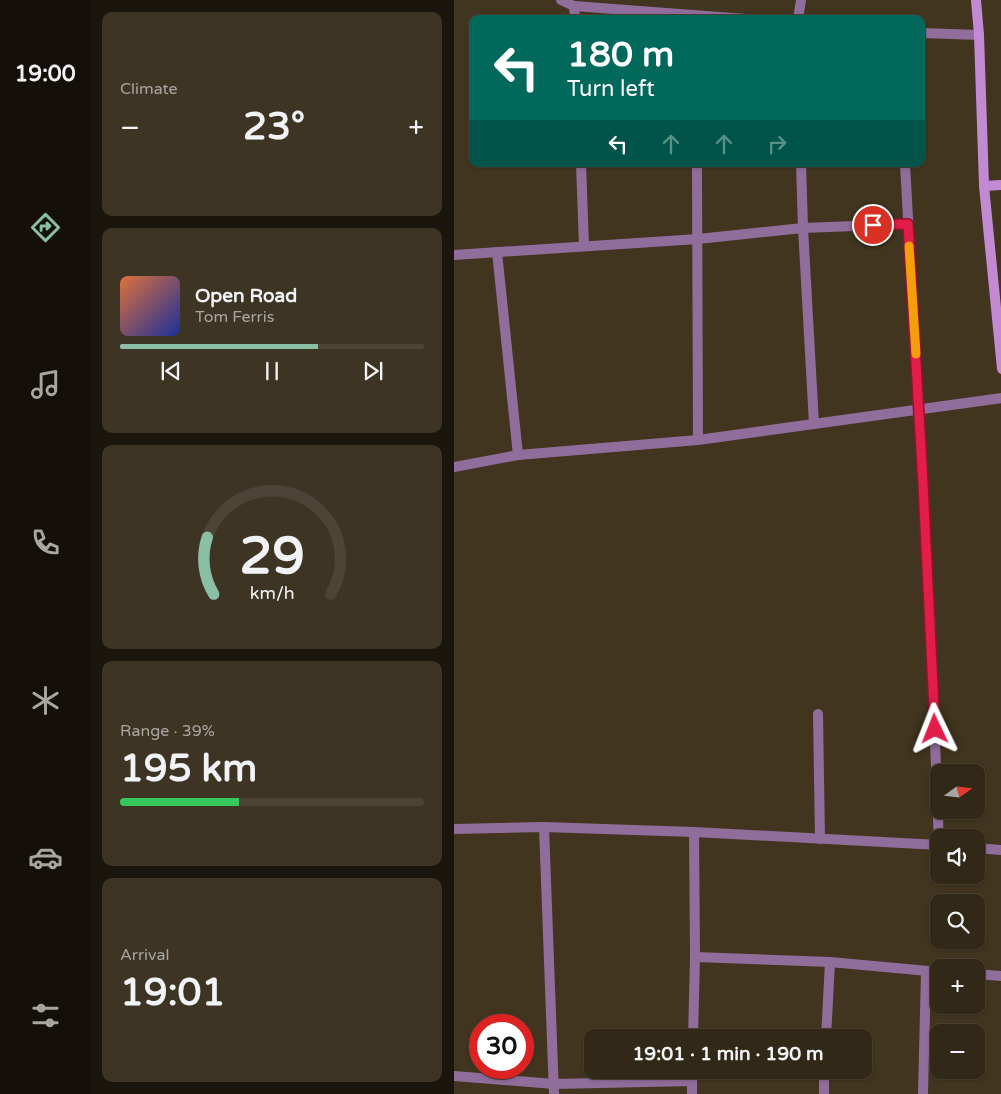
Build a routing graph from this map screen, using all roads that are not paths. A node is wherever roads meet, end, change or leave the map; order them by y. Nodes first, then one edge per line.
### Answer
1 (561, 0) edge
2 (800, 0) edge
3 (976, 0) edge
4 (574, 6) junction
5 (575, 15) edge
6 (672, 15) edge
7 (798, 15) edge
8 (925, 33) edge
9 (979, 35) junction
10 (581, 167) edge
11 (697, 167) edge
12 (801, 167) edge
13 (905, 167) edge
14 (1001, 185) edge
15 (984, 186) junction
16 (908, 224) junction
17 (802, 228) junction
18 (698, 239) junction
19 (584, 246) junction
20 (496, 252) junction
21 (454, 255) edge
22 (1001, 369) edge
23 (1001, 398) edge
24 (919, 410) junction
25 (814, 424) junction
26 (698, 440) junction
27 (518, 455) junction
28 (454, 467) edge
29 (818, 714) dead end
30 (544, 827) junction
31 (454, 829) edge
32 (938, 829) edge
33 (694, 832) junction
34 (820, 839) junction
35 (930, 845) edge
36 (985, 849) edge
37 (1001, 850) edge
38 (695, 957) junction
39 (830, 962) junction
40 (926, 972) junction
41 (930, 972) edge
42 (985, 975) edge
43 (1001, 976) edge
44 (693, 1029) edge
45 (826, 1029) edge
46 (454, 1076) edge
47 (824, 1079) edge
48 (692, 1081) joint
49 (554, 1089) edge
50 (692, 1094) edge
51 (824, 1094) edge
52 (922, 1094) edge

1 - 4 street
2 - 7 street
3 - 9 street
4 - 5 street
4 - 6 street
8 - 9 street
9 - 15 street
10 - 19 street
11 - 18 street
12 - 17 street
13 - 16 street
14 - 15 street
15 - 22 street
16 - 17 street
16 - 24 street
17 - 18 street
17 - 25 street
18 - 19 street
18 - 26 street
19 - 20 street
20 - 21 street
20 - 27 street
23 - 24 street
24 - 25 street
24 - 32 street
25 - 26 street
26 - 27 street
27 - 28 street
29 - 34 street
30 - 31 street
30 - 33 street
30 - 49 street
33 - 34 street
33 - 38 street
34 - 35 street
36 - 37 street
38 - 39 street
38 - 44 street
39 - 40 street
39 - 45 street
40 - 41 street
40 - 52 street
42 - 43 street
46 - 49 street
47 - 51 street
48 - 49 street
48 - 50 street

